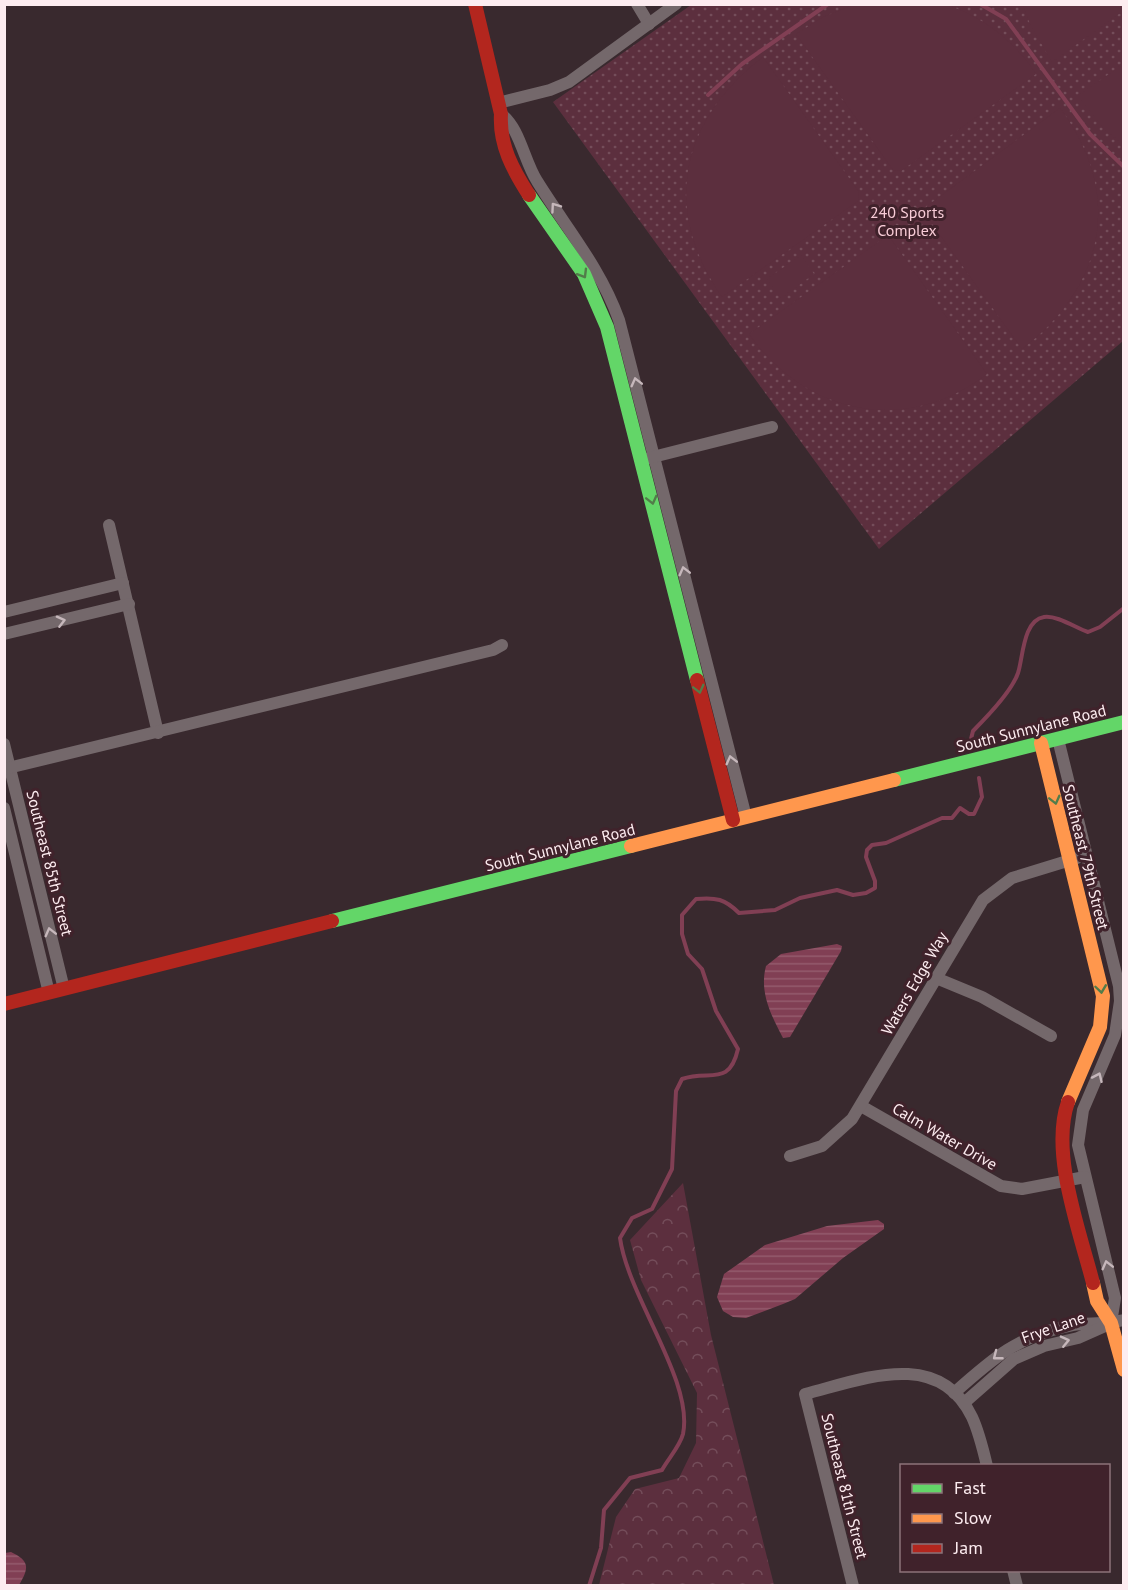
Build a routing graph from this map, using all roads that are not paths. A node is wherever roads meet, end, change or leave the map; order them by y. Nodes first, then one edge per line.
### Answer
1 (475, 4) edge
2 (637, 4) edge
3 (676, 4) edge
4 (649, 24) junction
5 (499, 108) junction
6 (772, 428) dead end
7 (648, 459) junction
8 (109, 525) dead end
9 (123, 583) junction
10 (129, 604) junction
11 (4, 612) edge
12 (4, 634) edge
13 (502, 645) dead end
14 (1124, 722) edge
15 (158, 733) junction
16 (1058, 739) junction
17 (1041, 743) junction
18 (4, 744) edge
19 (8, 769) edge
20 (4, 808) edge
21 (739, 819) junction
22 (1087, 855) junction
23 (1071, 859) junction
24 (36, 874) junction
25 (22, 877) junction
26 (936, 978) junction
27 (64, 989) junction
28 (50, 993) junction
29 (4, 1004) edge
30 (1051, 1036) dead end
31 (861, 1106) junction
32 (790, 1156) dead end
33 (1085, 1177) junction
34 (1068, 1181) junction
35 (1117, 1321) edge
36 (1124, 1370) edge
37 (954, 1393) junction
38 (964, 1403) junction
39 (986, 1464) edge
40 (853, 1586) edge

1 - 5 street
2 - 4 street
3 - 4 street
4 - 5 street
5 - 7 street
6 - 7 street
7 - 21 street
8 - 9 street
9 - 10 street
9 - 11 street
12 -> 10 street
10 - 15 street
13 - 15 street
14 - 16 street, South Sunnylane Road
15 - 19 street
16 - 17 street, South Sunnylane Road
16 - 22 street, Southeast 79th Street
17 - 21 street, South Sunnylane Road
17 -> 23 street, Southeast 79th Street
18 - 19 street, Southeast 85th Street
19 - 24 street, Southeast 85th Street
20 - 25 street, Southeast 85th Street
21 - 27 street, South Sunnylane Road
22 - 23 street, Waters Edge Way
33 -> 22 street, Southeast 79th Street
23 - 26 street, Waters Edge Way
23 -> 34 street, Southeast 79th Street
24 - 25 street
27 -> 24 street, Southeast 85th Street
25 - 28 street, Southeast 85th Street
26 - 30 street
26 - 31 street, Waters Edge Way
27 - 28 street, South Sunnylane Road
28 - 29 street, South Sunnylane Road
31 - 32 street, Waters Edge Way
31 - 34 street, Calm Water Drive
33 - 34 street, Calm Water Drive
35 -> 33 street, Southeast 79th Street
34 - 35 street, Southeast 79th Street
35 - 36 street, Southeast 79th Street
35 -> 37 street, Frye Lane
38 -> 35 street, Frye Lane
37 - 38 street
37 - 40 street, Southeast 81th Street
38 - 39 street

